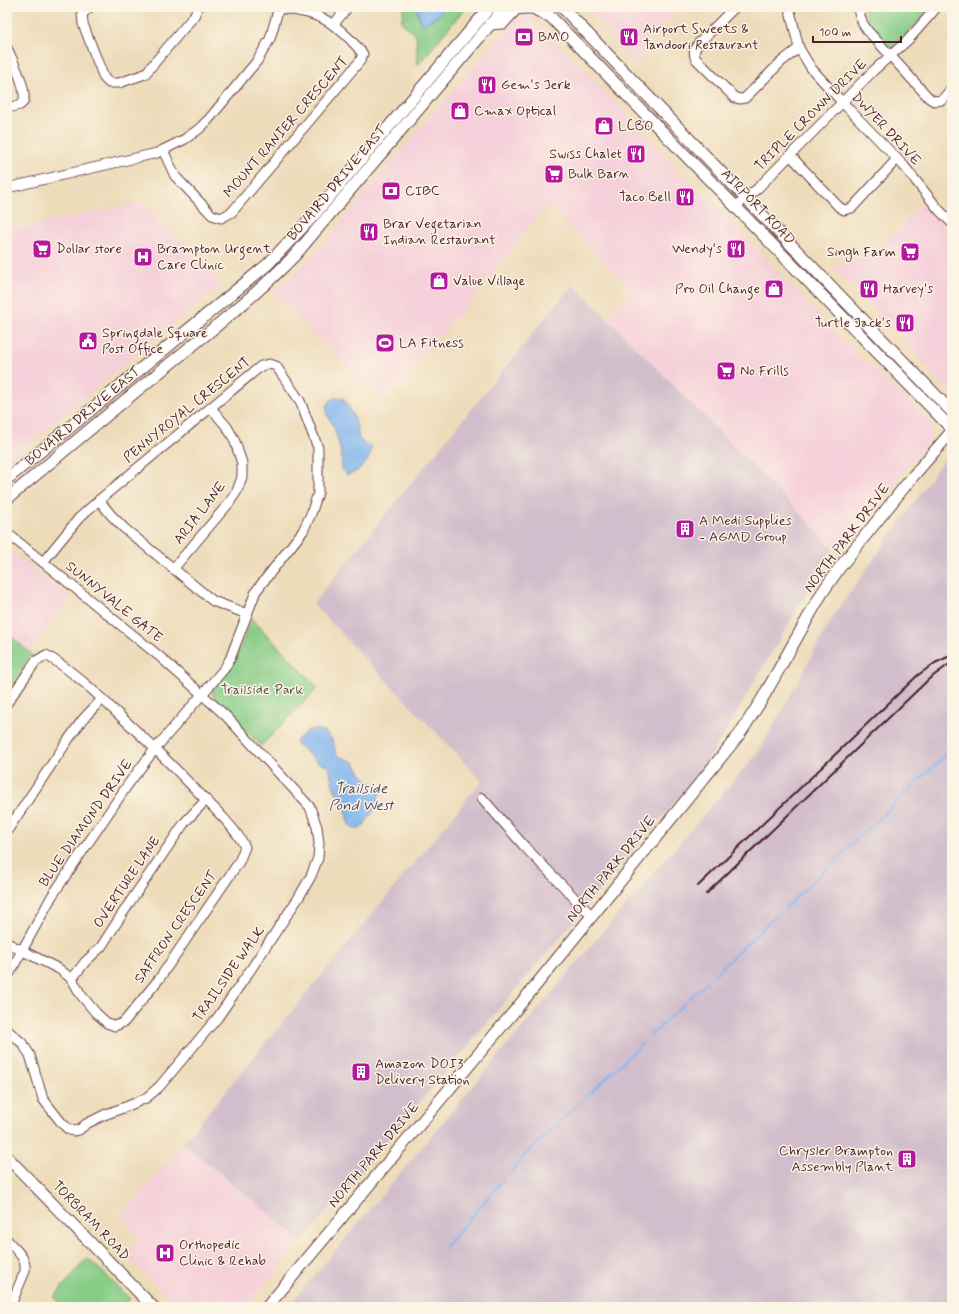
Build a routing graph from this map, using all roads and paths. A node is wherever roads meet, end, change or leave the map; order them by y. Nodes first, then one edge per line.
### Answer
1 (90, 7) edge
2 (198, 7) edge
3 (279, 7) edge
4 (348, 7) edge
5 (490, 7) edge
6 (505, 7) edge
7 (541, 7) edge
8 (736, 7) edge
9 (789, 7) edge
10 (857, 7) edge
11 (937, 7) edge
12 (564, 8) edge
13 (725, 10) edge
14 (484, 12) edge
15 (553, 19) junction
16 (490, 24) junction
17 (333, 25) junction
18 (7, 48) edge
19 (799, 48) junction
20 (889, 56) junction
21 (952, 88) edge
22 (842, 102) junction
23 (7, 108) edge
24 (163, 150) junction
25 (790, 155) junction
26 (898, 159) junction
27 (7, 188) edge
28 (745, 199) junction
29 (736, 206) junction
30 (952, 223) edge
31 (224, 302) junction
32 (227, 317) junction
33 (211, 408) junction
34 (952, 412) edge
35 (952, 430) edge
36 (8, 479) edge
37 (7, 499) edge
38 (99, 500) junction
39 (7, 533) edge
40 (43, 562) junction
41 (173, 569) junction
42 (247, 614) junction
43 (202, 695) junction
44 (102, 699) junction
45 (7, 703) edge
46 (155, 749) junction
47 (482, 798) dead end
48 (206, 800) junction
49 (7, 831) edge
50 (591, 915) junction
51 (7, 943) edge
52 (22, 951) junction
53 (7, 978) edge
54 (72, 979) junction
55 (7, 1030) edge
56 (7, 1157) edge
57 (7, 1240) edge
58 (10, 1307) edge
59 (153, 1307) edge
60 (267, 1307) edge

1 - 2 street
3 - 17 street, MOUNT RANIER CRESCENT
3 - 24 street
4 - 17 street
5 - 14 main road, BOVAIRD DRIVE EAST
6 - 16 main road, BOVAIRD DRIVE EAST
7 - 15 main road, AIRPORT ROAD
8 - 13 street
9 - 19 street, DWYER DRIVE
10 - 20 street
11 - 20 street, TRIPLE CROWN DRIVE
12 - 28 main road, AIRPORT ROAD
13 - 19 street
14 - 31 main road, BOVAIRD DRIVE EAST
15 - 16 main road
15 - 29 main road, AIRPORT ROAD
16 - 32 main road, BOVAIRD DRIVE EAST
17 - 24 street, MOUNT RANIER CRESCENT
18 - 23 street
19 - 22 street, DWYER DRIVE
20 - 21 street
20 - 22 street, TRIPLE CROWN DRIVE
22 - 25 street, TRIPLE CROWN DRIVE
22 - 26 street, DWYER DRIVE
24 - 27 street
25 - 26 street
25 - 28 street, TRIPLE CROWN DRIVE
26 - 30 street, DWYER DRIVE
28 - 29 street, TRIPLE CROWN DRIVE
28 - 34 main road, AIRPORT ROAD
29 - 35 main road, AIRPORT ROAD
31 - 32 main road
31 - 36 main road, BOVAIRD DRIVE EAST
32 - 37 main road, BOVAIRD DRIVE EAST
33 - 38 street, PENNYROYAL CRESCENT
33 - 41 street, ARIA LANE
33 - 42 street, PENNYROYAL CRESCENT
35 - 50 main road, NORTH PARK DRIVE
38 - 40 street, PENNYROYAL CRESCENT
38 - 41 street
39 - 40 street, SUNNYVALE GATE
40 - 43 street, SUNNYVALE GATE
41 - 42 street
42 - 43 street, PENNYROYAL CRESCENT
43 - 46 street, BLUE DIAMOND DRIVE
43 - 55 street, TRAILSIDE WALK
44 - 45 street, SAFFRON CRESCENT
44 - 46 street, SAFFRON CRESCENT
44 - 49 street
46 - 48 street, SAFFRON CRESCENT
46 - 52 street, BLUE DIAMOND DRIVE
47 - 50 street
48 - 54 street, OVERTURE LANE
48 - 54 street, SAFFRON CRESCENT
50 - 60 main road, NORTH PARK DRIVE
51 - 52 street, SAFFRON CRESCENT
52 - 53 street, BLUE DIAMOND DRIVE
52 - 54 street, SAFFRON CRESCENT
56 - 59 main road, TORBRAM ROAD
57 - 58 street

